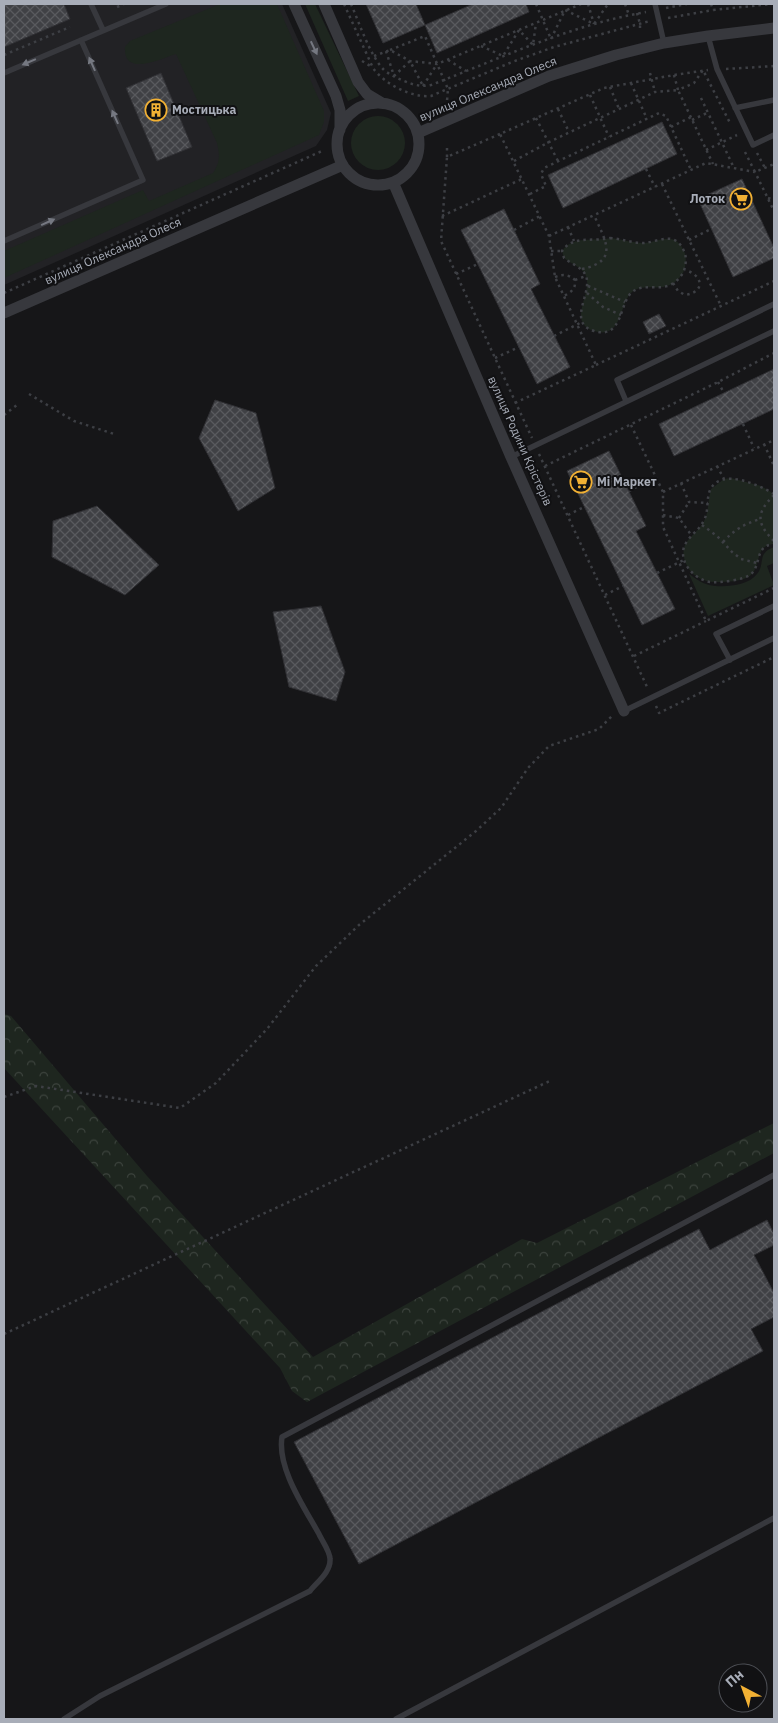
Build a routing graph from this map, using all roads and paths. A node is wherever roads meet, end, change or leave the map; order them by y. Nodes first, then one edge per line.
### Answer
1 (91, 4) edge
2 (124, 4) edge
3 (166, 4) edge
4 (294, 4) edge
5 (324, 4) edge
6 (344, 4) edge
7 (351, 4) edge
8 (536, 4) edge
9 (581, 4) edge
10 (588, 4) edge
11 (608, 4) edge
12 (625, 4) edge
13 (687, 4) edge
14 (711, 4) edge
15 (772, 4) edge
16 (117, 7) dead end
17 (655, 7) edge
18 (565, 10) junction
19 (713, 10) junction
20 (637, 13) junction
21 (629, 15) junction
22 (543, 20) junction
23 (658, 20) junction
24 (537, 22) junction
25 (594, 24) junction
26 (640, 24) junction
27 (70, 27) dead end
28 (774, 28) edge
29 (103, 30) junction
30 (519, 30) junction
31 (640, 32) dead end
32 (708, 36) junction
33 (551, 39) junction
34 (81, 40) junction
35 (664, 44) junction
36 (533, 45) junction
37 (481, 46) junction
38 (390, 50) junction
39 (386, 51) junction
40 (4, 55) edge
41 (374, 56) junction
42 (504, 56) junction
43 (448, 59) junction
44 (410, 60) junction
45 (437, 64) junction
46 (774, 66) edge
47 (717, 69) junction
48 (703, 70) junction
49 (466, 71) junction
50 (4, 73) edge
51 (650, 73) dead end
52 (674, 75) junction
53 (394, 76) junction
54 (652, 79) junction
55 (444, 80) junction
56 (631, 83) junction
57 (423, 86) junction
58 (610, 87) junction
59 (448, 89) junction
60 (678, 90) junction
61 (655, 92) junction
62 (590, 94) junction
63 (701, 98) dead end
64 (638, 100) junction
65 (774, 100) edge
66 (447, 101) dead end
67 (382, 103) junction
68 (558, 108) junction
69 (735, 108) junction
70 (619, 109) junction
71 (707, 113) junction
72 (536, 118) junction
73 (600, 118) junction
74 (646, 119) junction
75 (692, 119) junction
76 (671, 127) junction
77 (340, 130) junction
78 (569, 132) junction
79 (418, 133) junction
80 (500, 134) junction
81 (736, 135) dead end
82 (774, 135) edge
83 (609, 136) junction
84 (549, 142) junction
85 (722, 143) junction
86 (753, 145) junction
87 (447, 146) dead end
88 (706, 150) junction
89 (322, 151) dead end
90 (447, 157) junction
91 (558, 161) junction
92 (514, 162) junction
93 (713, 164) junction
94 (774, 164) edge
95 (343, 165) junction
96 (734, 168) junction
97 (765, 168) junction
98 (646, 169) dead end
99 (691, 170) junction
100 (755, 172) junction
101 (522, 179) junction
102 (393, 182) junction
103 (662, 184) junction
104 (655, 187) junction
105 (529, 194) junction
106 (768, 198) junction
107 (774, 200) edge
108 (774, 211) edge
109 (594, 215) junction
110 (442, 216) junction
111 (540, 216) junction
112 (568, 227) junction
113 (711, 229) dead end
114 (514, 230) dead end
115 (549, 236) junction
116 (605, 240) junction
117 (689, 240) junction
118 (4, 241) edge
119 (574, 241) junction
120 (551, 251) junction
121 (562, 251) junction
122 (478, 264) dead end
123 (582, 269) junction
124 (684, 270) junction
125 (456, 274) junction
126 (586, 276) junction
127 (706, 276) junction
128 (555, 277) junction
129 (575, 280) junction
130 (699, 280) junction
131 (774, 281) edge
132 (673, 283) junction
133 (588, 286) junction
134 (4, 293) edge
135 (586, 293) junction
136 (564, 296) junction
137 (626, 302) junction
138 (774, 304) edge
139 (721, 306) junction
140 (4, 313) edge
141 (621, 315) junction
142 (582, 322) junction
143 (577, 325) junction
144 (774, 331) edge
145 (554, 336) dead end
146 (519, 347) dead end
147 (774, 353) edge
148 (495, 358) junction
149 (596, 365) junction
150 (718, 382) junction
151 (724, 393) dead end
152 (30, 394) dead end
153 (626, 401) junction
154 (515, 403) junction
155 (17, 405) dead end
156 (4, 415) edge
157 (742, 424) dead end
158 (631, 425) junction
159 (114, 434) dead end
160 (774, 440) edge
161 (764, 444) junction
162 (535, 445) junction
163 (754, 448) junction
164 (511, 457) junction
165 (545, 466) junction
166 (717, 466) junction
167 (774, 466) edge
168 (656, 477) junction
169 (724, 479) junction
170 (681, 483) junction
171 (628, 491) dead end
172 (663, 492) junction
173 (774, 495) edge
174 (689, 502) junction
175 (708, 504) junction
176 (584, 506) dead end
177 (568, 515) junction
178 (663, 515) junction
179 (679, 518) junction
180 (760, 519) junction
181 (702, 525) junction
182 (692, 536) junction
183 (723, 542) junction
184 (774, 542) edge
185 (682, 561) junction
186 (756, 563) junction
187 (657, 573) dead end
188 (623, 586) dead end
189 (774, 588) edge
190 (606, 595) junction
191 (774, 606) edge
192 (706, 621) junction
193 (774, 638) edge
194 (633, 656) junction
195 (774, 657) edge
196 (730, 660) junction
197 (652, 698) junction
198 (624, 711) junction
199 (552, 1080) dead end
200 (4, 1097) edge
201 (774, 1175) edge
202 (4, 1334) edge
203 (774, 1518) edge
204 (64, 1719) edge
205 (396, 1719) edge

1 - 29 lane
2 - 16 path
3 - 29 lane
4 -> 77 street
5 - 67 street
6 - 59 path
7 - 41 path
8 - 22 path
9 - 18 path
10 - 25 path
11 - 25 path
12 - 21 path
13 - 17 path
14 - 19 path
15 - 19 path
17 - 20 path
17 - 23 lane
18 - 22 path
18 - 25 path
18 - 33 path
19 - 23 path
20 - 21 path
20 - 26 path
21 - 25 path
22 - 24 path
22 - 33 path
23 - 26 path
23 - 35 lane
24 - 30 path
24 - 36 path
25 - 33 path
26 - 31 path
26 - 59 path
27 - 40 path
28 - 32 street, вулиця Олександра Олеся
29 - 34 lane
30 - 36 path
30 - 37 path
30 - 42 path
32 - 35 street, вулиця Олександра Олеся
32 - 47 lane
33 - 36 path
34 -> 50 lane
118 -> 34 lane
35 - 79 street, вулиця Олександра Олеся
36 - 42 path
37 - 42 path
37 - 43 path
38 - 39 path
38 - 44 path
38 - 45 path
39 - 41 path
39 - 53 path
41 - 53 path
42 - 49 path
43 - 45 path
43 - 49 path
44 - 45 path
44 - 53 path
44 - 57 path
45 - 55 path
45 - 57 path
46 - 47 path
47 - 48 path
47 - 69 lane
48 - 52 path
48 - 60 path
49 - 55 path
51 - 54 path
52 - 54 path
52 - 60 path
53 - 57 path
54 - 56 path
54 - 61 path
55 - 57 path
55 - 59 path
56 - 58 path
56 - 64 path
58 - 62 path
58 - 70 path
59 - 66 path
60 - 61 path
60 - 75 path
61 - 64 path
62 - 68 path
62 - 73 path
63 - 71 path
64 - 70 path
64 - 74 path
65 - 69 lane
67 - 77 street
67 - 79 street
68 - 72 path
68 - 78 path
69 - 86 lane
70 - 73 path
71 - 75 path
71 - 85 path
72 - 80 path
72 - 84 path
73 - 78 path
73 - 83 path
74 - 76 path
74 - 83 path
75 - 76 path
75 - 88 path
76 - 99 path
77 - 95 street
78 - 84 path
79 - 102 street
80 - 90 path
80 - 92 path
81 - 85 path
82 - 86 lane
83 - 91 path
84 - 91 path
84 - 92 path
85 - 88 path
85 - 96 path
86 - 97 path
87 - 90 path
88 - 93 path
89 - 134 path
90 - 110 path
91 - 105 path
92 - 101 path
93 - 96 path
93 - 99 path
94 - 97 path
95 - 102 street
95 - 140 street, вулиця Олександра Олеся
96 - 100 path
97 - 100 path
98 - 104 path
99 - 103 path
100 - 106 path
101 - 105 path
101 - 110 path
102 - 164 street, вулиця Родини Крістерів
103 - 104 path
103 - 117 path
104 - 109 path
105 - 111 path
106 - 107 path
106 - 108 path
109 - 112 path
109 - 116 path
110 - 125 path
111 - 114 path
111 - 115 path
112 - 115 path
112 - 119 path
113 - 117 path
115 - 120 path
116 - 119 path
116 - 123 path
116 - 124 path
117 - 127 path
119 - 121 path
120 - 121 path
120 - 128 path
121 - 123 path
122 - 125 path
123 - 126 path
124 - 130 path
124 - 132 path
125 - 148 path
126 - 129 path
126 - 133 path
127 - 130 path
127 - 139 path
128 - 129 path
128 - 136 path
129 - 136 path
130 - 132 path
131 - 139 path
132 - 137 path
133 - 135 path
133 - 137 path
135 - 141 path
135 - 142 path
136 - 143 path
137 - 141 path
138 - 153 lane
139 - 149 path
141 - 142 path
142 - 143 path
143 - 145 path
143 - 149 path
144 - 153 lane
146 - 148 path
147 - 150 path
148 - 154 path
149 - 154 path
150 - 151 path
150 - 158 path
152 - 159 path
153 - 162 lane
154 - 162 path
155 - 156 path
157 - 163 path
158 - 165 path
158 - 168 path
160 - 161 path
161 - 163 path
161 - 167 path
162 - 164 lane
162 - 165 path
163 - 166 path
164 - 198 street, вулиця Родини Крістерів
165 - 177 path
166 - 169 path
166 - 170 path
168 - 171 path
168 - 172 path
169 - 173 path
169 - 175 path
170 - 172 path
170 - 174 path
172 - 178 path
173 - 180 path
174 - 175 path
174 - 179 path
175 - 181 path
176 - 177 path
177 - 190 path
178 - 179 path
178 - 185 path
179 - 182 path
180 - 183 path
180 - 184 path
181 - 182 path
181 - 183 path
182 - 185 path
183 - 186 path
184 - 186 path
185 - 186 path
185 - 187 path
185 - 192 path
188 - 190 path
189 - 192 path
190 - 194 path
191 - 196 lane
192 - 194 path
193 - 196 lane
194 - 197 path
195 - 197 path
196 - 197 lane
197 - 198 lane
198 - 200 path
199 - 202 path
201 - 204 lane
203 - 205 lane

